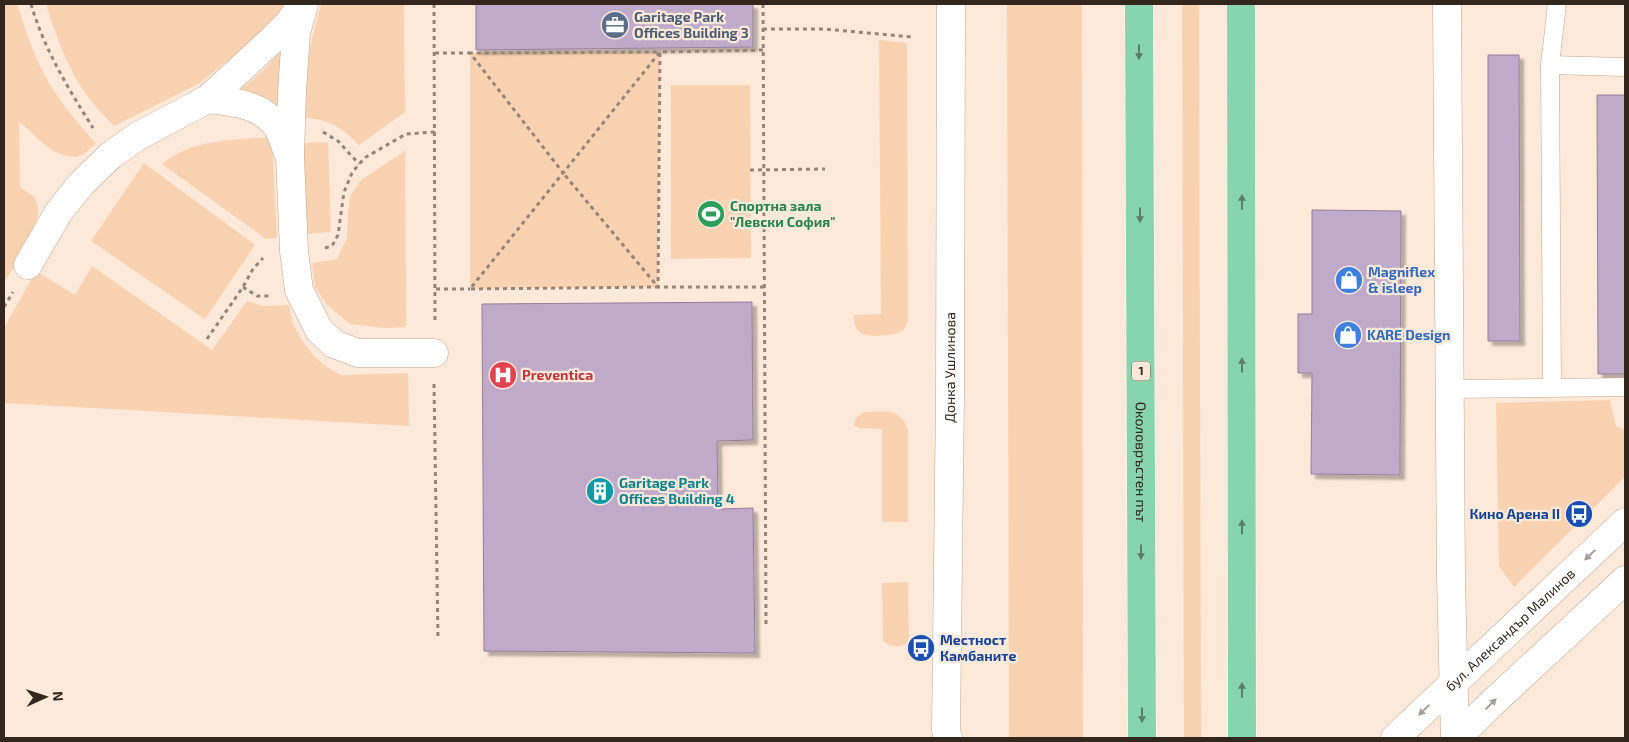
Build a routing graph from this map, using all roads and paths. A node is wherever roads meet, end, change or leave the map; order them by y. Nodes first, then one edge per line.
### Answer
1 (31, 4) edge
2 (303, 4) edge
3 (763, 4) edge
4 (951, 4) edge
5 (1139, 4) edge
6 (1241, 4) edge
7 (1447, 4) edge
8 (1557, 4) edge
9 (764, 29) junction
10 (912, 37) dead end
11 (763, 50) junction
12 (660, 52) junction
13 (435, 53) dead end
14 (470, 53) junction
15 (1550, 65) junction
16 (1625, 67) edge
17 (208, 99) junction
18 (111, 155) junction
19 (290, 156) junction
20 (825, 169) dead end
21 (750, 170) dead end
22 (764, 170) junction
23 (564, 174) junction
24 (28, 266) dead end
25 (658, 287) junction
26 (765, 287) junction
27 (436, 289) dead end
28 (470, 289) junction
29 (434, 353) dead end
30 (1552, 387) junction
31 (1625, 387) edge
32 (1450, 389) junction
33 (1625, 522) edge
34 (1625, 580) edge
35 (766, 627) dead end
36 (1453, 682) junction
37 (946, 736) edge
38 (1142, 738) edge
39 (1242, 738) edge
40 (1395, 738) edge
41 (1456, 738) edge

1 - 18 path
2 - 17 street
2 - 19 street
3 - 9 path
4 - 37 street, Донка Ушлинова
5 -> 38 highway, Околовръстен път / 1
39 -> 6 highway
7 - 32 street
8 - 15 lane
9 - 10 path
9 - 11 path
11 - 12 path
11 - 22 path
12 - 14 path
12 - 23 path
12 - 25 path
13 - 14 path
14 - 23 path
15 - 16 lane
15 - 30 lane
17 - 18 street
17 - 19 street
18 - 24 street
19 - 29 street
20 - 22 path
21 - 22 path
22 - 26 path
23 - 25 path
23 - 28 path
25 - 26 path
25 - 28 path
26 - 35 path
27 - 28 path
30 - 31 lane
30 - 32 lane
32 - 36 street
33 -> 36 street, бул. Александър Малинов
41 -> 34 street
36 -> 40 street, бул. Александър Малинов
36 - 41 street

